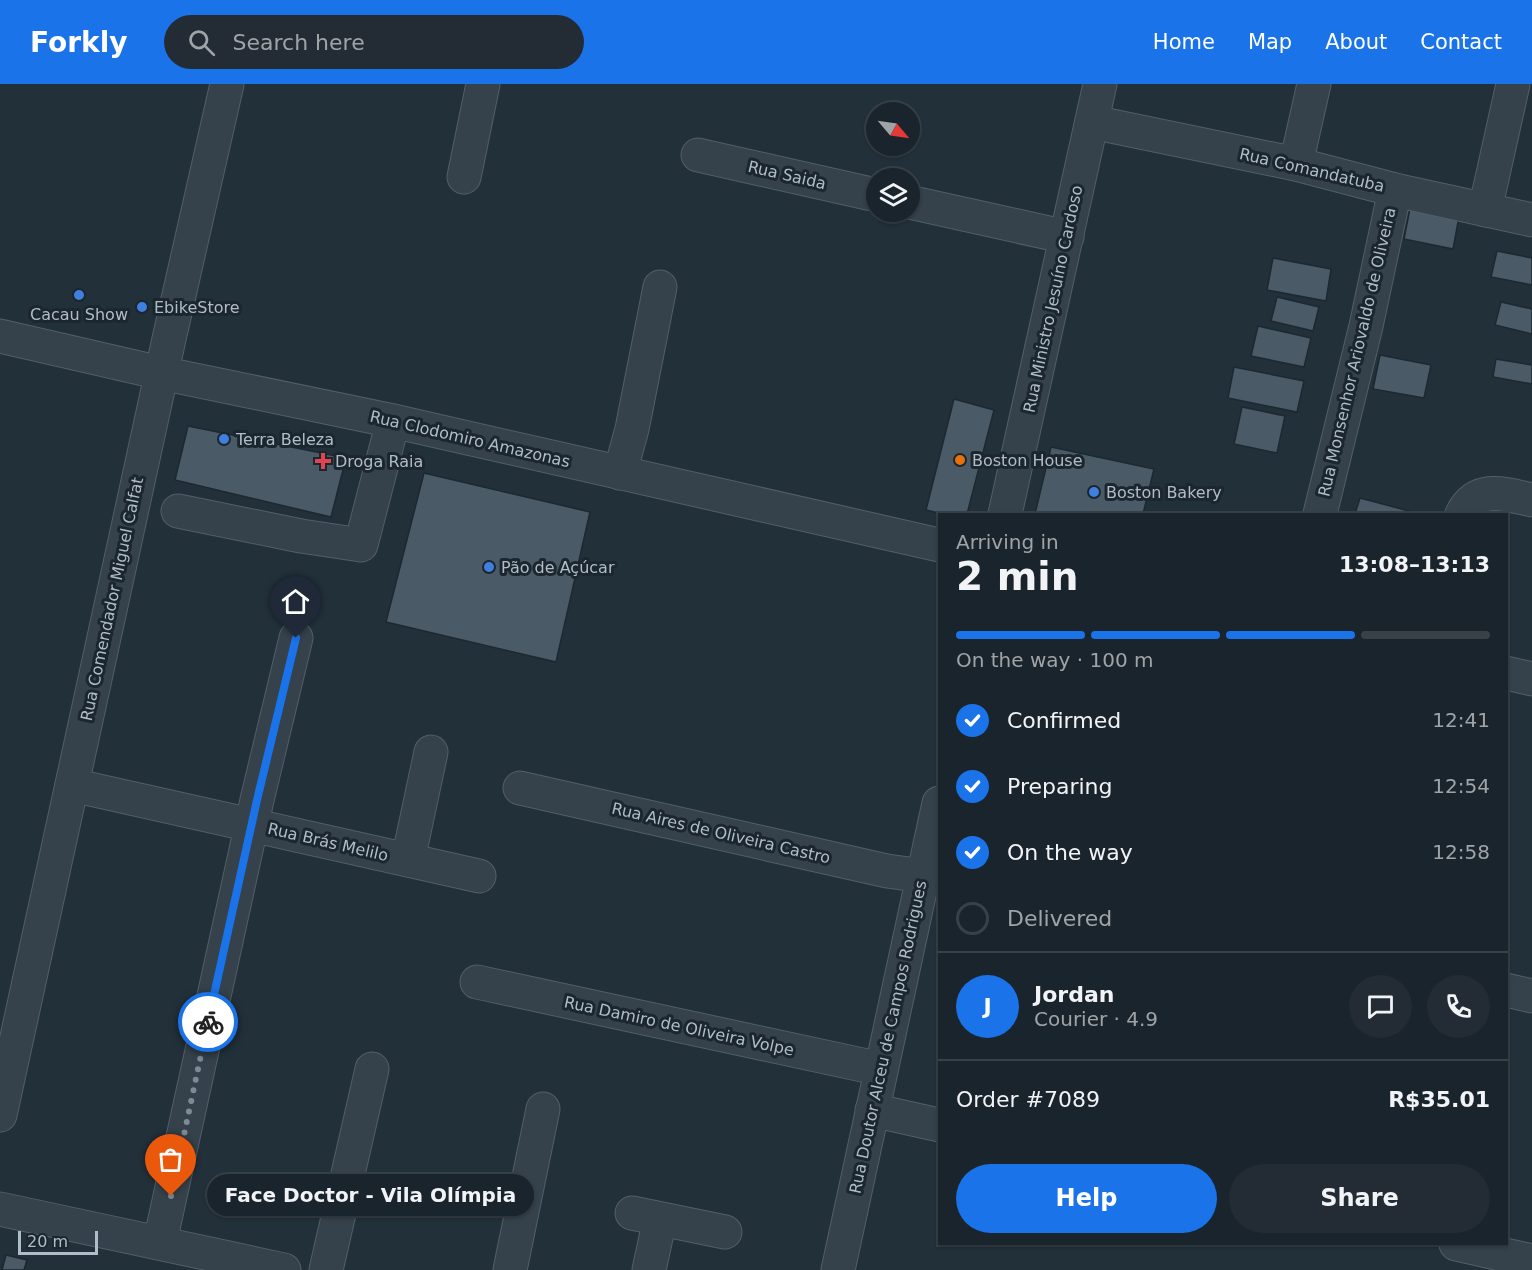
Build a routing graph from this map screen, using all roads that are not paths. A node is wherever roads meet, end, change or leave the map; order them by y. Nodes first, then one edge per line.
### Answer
1 (227, 84) edge
2 (483, 84) edge
3 (1100, 84) edge
4 (1314, 84) edge
5 (1513, 84) edge
6 (1092, 122) junction
7 (698, 155) dead end
8 (1296, 165) junction
9 (464, 177) dead end
10 (1395, 190) junction
11 (866, 193) edge
12 (920, 204) edge
13 (1485, 210) junction
14 (1532, 220) edge
15 (1067, 237) junction
16 (660, 287) dead end
17 (0, 336) edge
18 (161, 373) junction
19 (393, 421) junction
20 (620, 473) junction
21 (1532, 500) edge
22 (178, 512) dead end
23 (1005, 513) edge
24 (1320, 513) edge
25 (1462, 513) edge
26 (938, 545) edge
27 (296, 638) dead end
28 (1508, 673) edge
29 (1532, 678) edge
30 (431, 752) dead end
31 (72, 785) junction
32 (520, 788) dead end
33 (938, 812) edge
34 (251, 825) junction
35 (408, 860) junction
36 (478, 876) dead end
37 (931, 876) edge
38 (477, 982) dead end
39 (1508, 990) edge
40 (1532, 996) edge
41 (7, 1051) edge
42 (372, 1069) dead end
43 (881, 1069) junction
44 (543, 1109) dead end
45 (872, 1110) junction
46 (0, 1115) edge
47 (938, 1125) edge
48 (0, 1209) edge
49 (725, 1232) dead end
50 (160, 1242) junction
51 (1460, 1245) edge
52 (1532, 1261) edge
53 (223, 1263) edge
54 (284, 1270) edge
55 (326, 1270) edge
56 (510, 1270) edge
57 (649, 1270) edge
58 (838, 1270) edge

1 - 18 street, Rua Comendador Miguel Calfat
2 - 9 street
3 - 6 street, Rua Ministro Jesuíno Cardoso
4 - 8 street
5 - 13 street
6 - 8 street, Rua Comandatuba
6 - 15 street, Rua Ministro Jesuíno Cardoso
7 - 11 street, Rua Saida
8 - 10 street, Rua Comandatuba
10 - 13 street, Rua Comandatuba
10 - 24 street, Rua Monsenhor Ariovaldo de Oliveira
12 - 15 street
13 - 14 street, Rua Comandatuba
15 - 23 street, Rua Ministro Jesuíno Cardoso
16 - 20 street
17 - 18 street, Rua Clodomiro Amazonas
18 - 19 street, Rua Clodomiro Amazonas
18 - 31 street, Rua Comendador Miguel Calfat
19 - 20 street, Rua Clodomiro Amazonas
19 - 22 street
20 - 26 street, Rua Clodomiro Amazonas
21 - 25 street
27 - 34 street
28 - 29 street
30 - 35 street
31 - 34 street, Rua Brás Melilo
31 - 41 street, Rua Comendador Miguel Calfat
32 - 37 street, Rua Aires de Oliveira Castro
33 - 37 street, Rua Doutor Alceu de Campos Rodrigues
34 - 35 street, Rua Brás Melilo
34 - 50 street
35 - 36 street, Rua Brás Melilo
37 - 43 street, Rua Doutor Alceu de Campos Rodrigues
38 - 43 street, Rua Damiro de Oliveira Volpe
39 - 40 street
41 - 46 street, Rua Comendador Miguel Calfat
42 - 55 street
43 - 45 street, Rua Doutor Alceu de Campos Rodrigues
44 - 56 street
45 - 47 street
45 - 58 street, Rua Doutor Alceu de Campos Rodrigues
48 - 50 street
49 - 57 street
50 - 53 street
51 - 52 street
53 - 54 street

